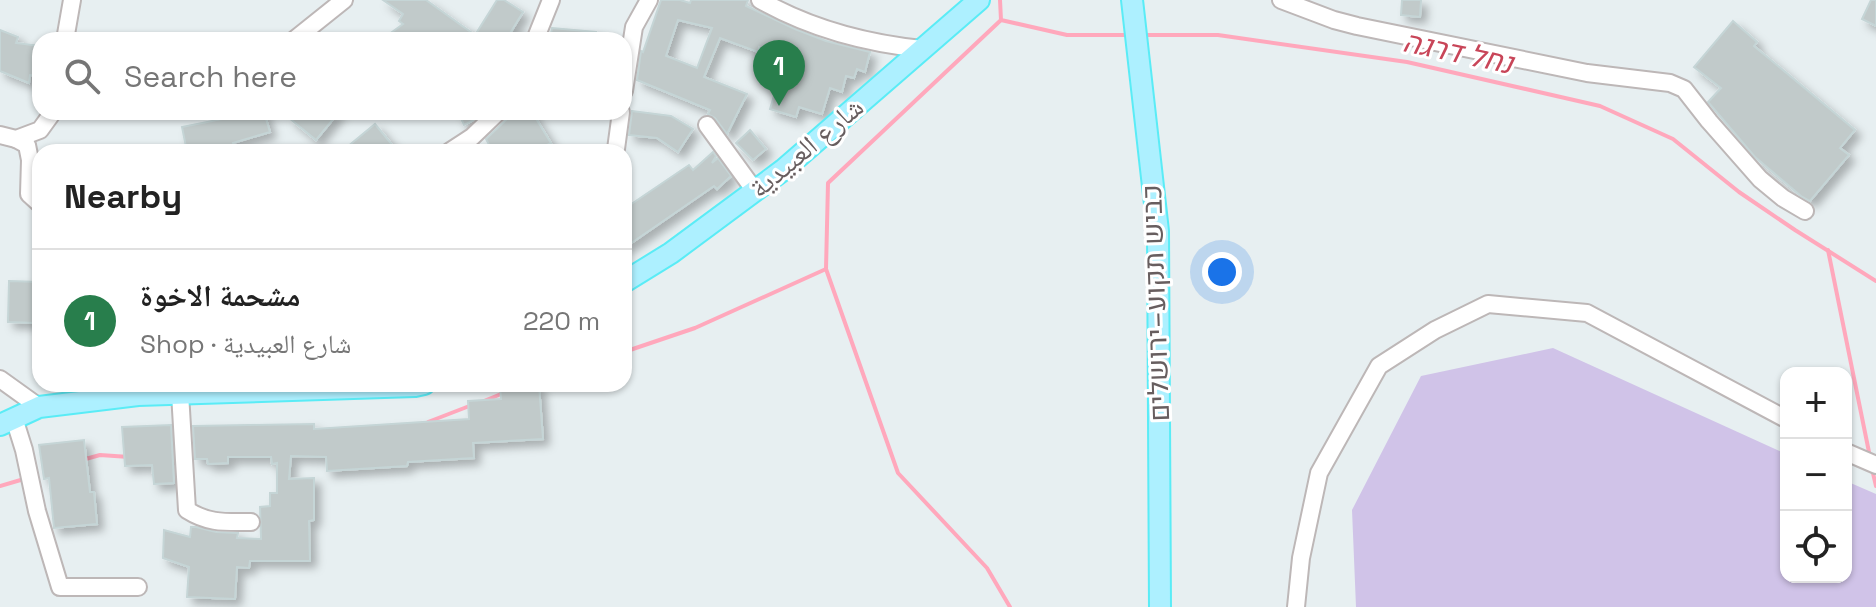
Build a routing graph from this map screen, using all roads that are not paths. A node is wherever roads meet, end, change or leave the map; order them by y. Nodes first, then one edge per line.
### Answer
1 (72, 0) edge
2 (344, 0) edge
3 (551, 0) edge
4 (649, 0) edge
5 (760, 0) edge
6 (1132, 0) edge
7 (1281, 0) edge
8 (972, 2) edge
9 (66, 32) edge
10 (309, 32) edge
11 (538, 32) edge
12 (632, 40) edge
13 (922, 49) junction
14 (47, 120) edge
15 (490, 120) edge
16 (620, 120) edge
17 (707, 125) dead end
18 (8, 137) edge
19 (461, 144) edge
20 (617, 144) edge
21 (755, 191) junction
22 (32, 197) edge
23 (1805, 211) dead end
24 (632, 277) edge
25 (0, 379) edge
26 (221, 392) edge
27 (180, 393) junction
28 (39, 407) junction
29 (1780, 416) edge
30 (7, 421) edge
31 (1852, 455) edge
32 (1876, 465) edge
33 (251, 522) dead end
34 (138, 587) dead end
35 (1160, 607) edge
36 (1296, 607) edge

1 - 9 street
2 - 10 street
3 - 11 street
4 - 12 street
5 - 13 street
6 - 35 main road, כביש תקוע–ירושלים
7 - 23 street
8 - 13 main road, شارع العبيدية
13 - 21 main road, شارع العبيدية
14 - 18 street
15 - 19 street
16 - 20 street
17 - 21 street
18 - 22 street
21 - 24 main road, شارع العبيدية
25 - 28 street
26 - 27 main road
27 - 28 main road
27 - 33 street
28 - 30 main road
29 - 36 street
30 - 34 street
31 - 32 street

